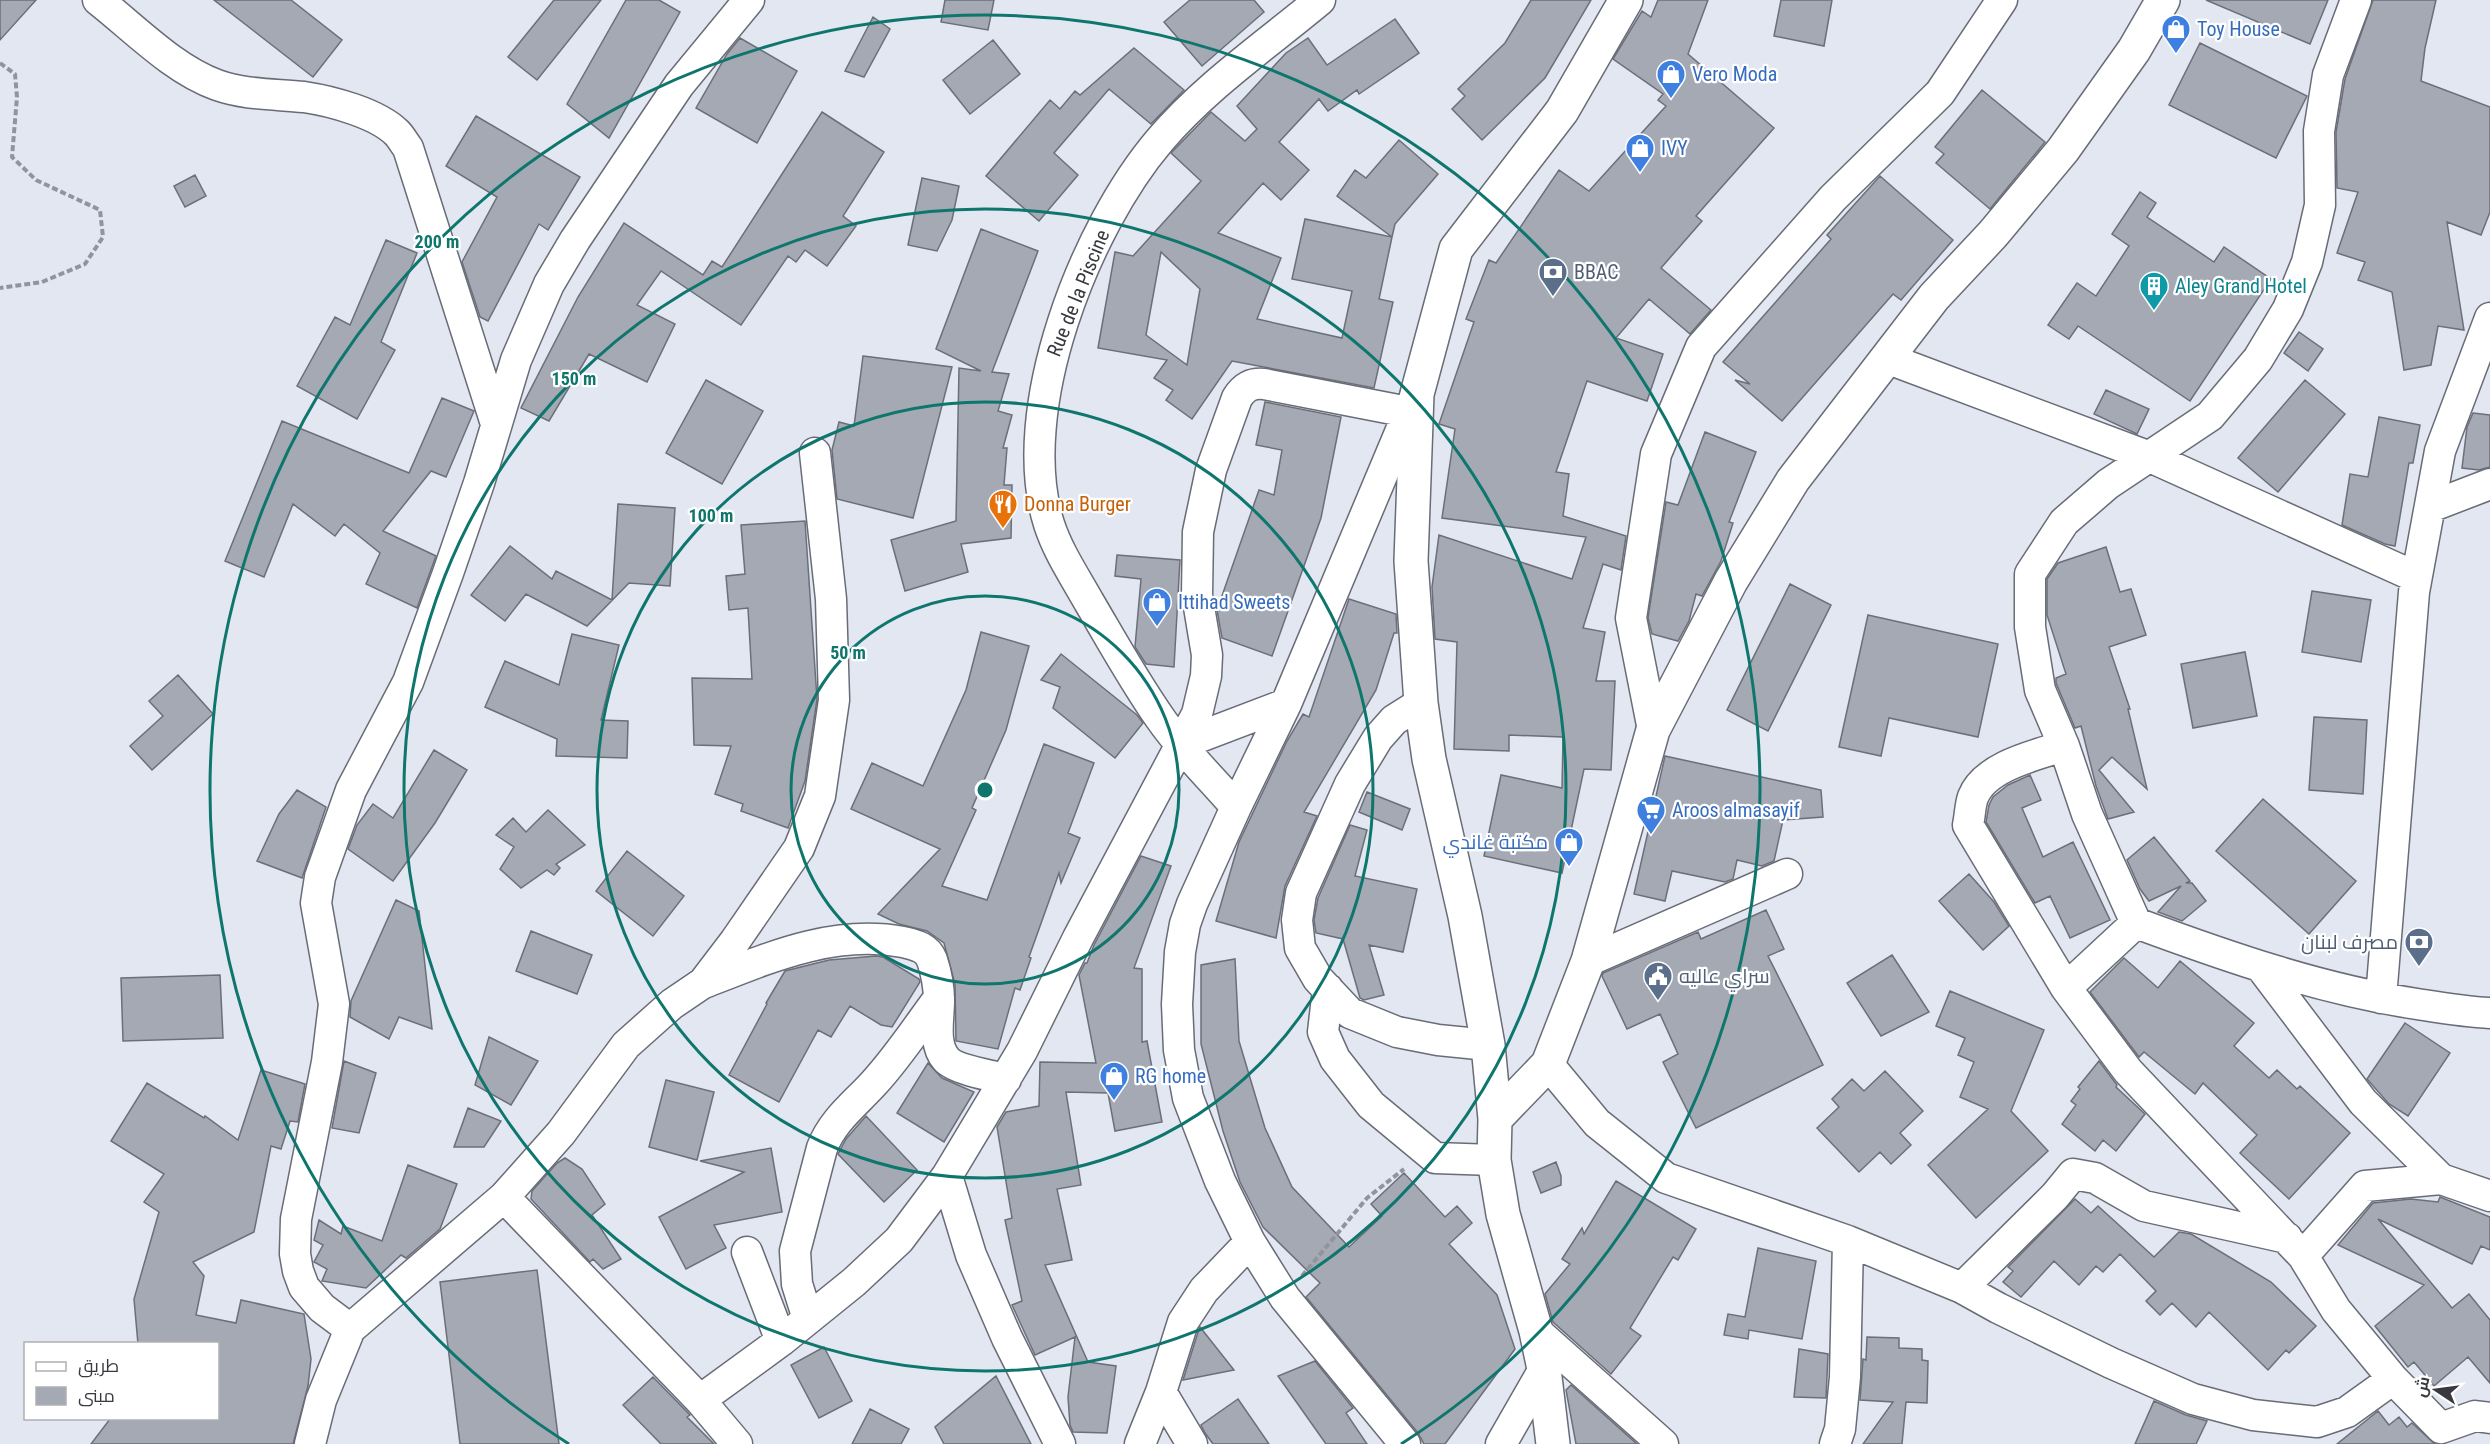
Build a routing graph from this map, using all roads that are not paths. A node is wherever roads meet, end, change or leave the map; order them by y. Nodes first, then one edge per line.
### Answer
1 (99, 0) edge
2 (749, 0) edge
3 (1320, 0) edge
4 (1626, 0) edge
5 (2002, 0) edge
6 (2163, 0) edge
7 (2356, 0) edge
8 (2490, 323) edge
9 (1886, 358) junction
10 (1412, 403) junction
11 (496, 424) junction
12 (815, 453) dead end
13 (2150, 458) junction
14 (2490, 484) edge
15 (2430, 507) junction
16 (2416, 578) junction
17 (1421, 703) junction
18 (1286, 704) junction
19 (1653, 730) junction
20 (1181, 744) junction
21 (2064, 746) junction
22 (1236, 807) junction
23 (1787, 874) dead end
24 (2136, 923) junction
25 (1588, 961) junction
26 (2262, 967) junction
27 (703, 983) junction
28 (2066, 988) junction
29 (1328, 989) junction
30 (939, 998) junction
31 (2381, 998) junction
32 (2490, 1013) edge
33 (1488, 1045) junction
34 (1548, 1065) junction
35 (1006, 1079) junction
36 (1495, 1119) junction
37 (1494, 1160) junction
38 (947, 1176) junction
39 (2442, 1179) junction
40 (2490, 1196) edge
41 (504, 1197) junction
42 (1848, 1241) junction
43 (1250, 1242) junction
44 (2295, 1247) junction
45 (747, 1252) dead end
46 (1962, 1288) junction
47 (808, 1319) junction
48 (350, 1329) junction
49 (1536, 1330) junction
50 (781, 1341) junction
51 (1544, 1369) junction
52 (2393, 1379) junction
53 (1161, 1392) junction
54 (700, 1400) junction
55 (2490, 1418) edge
56 (2446, 1436) edge
57 (310, 1444) edge
58 (737, 1444) edge
59 (1060, 1444) edge
60 (1140, 1444) edge
61 (1192, 1444) edge
62 (1404, 1444) edge
63 (1501, 1444) edge
64 (1553, 1444) edge
65 (1663, 1444) edge
66 (1834, 1444) edge

1 - 11 street
2 - 11 street
3 - 20 street, Rue de la Piscine
4 - 10 main road
5 - 19 street
6 - 9 main road
7 - 13 street
8 - 15 street
9 - 13 street
9 - 19 main road
10 - 17 main road
10 - 18 street
10 - 20 street
11 - 48 street
12 - 27 street
13 - 16 street
13 - 21 street
14 - 15 street
15 - 16 street
16 - 31 street
17 - 29 street
17 - 33 main road
18 - 20 street
18 - 22 street
19 - 25 main road
20 - 22 street, Rue de la Piscine
20 - 35 street
21 - 24 street
21 - 28 street
22 - 43 street
23 - 25 street
24 - 26 street
24 - 28 street
25 - 34 main road
26 - 31 street
26 - 39 street
27 - 30 street
27 - 41 street
28 - 44 street
29 - 33 street
29 - 37 street
30 - 35 street
30 - 47 street
31 - 32 street
33 - 36 main road
34 - 36 main road
34 - 42 street
35 - 38 street
36 - 37 main road
37 - 49 main road
38 - 47 street
38 - 59 street
39 - 40 street
39 - 44 street
41 - 48 street
41 - 54 street
42 - 46 street
42 - 66 street
43 - 53 street
43 - 62 street
44 - 46 street
44 - 52 street
45 - 50 street
46 - 52 street
47 - 50 street
48 - 57 street
49 - 51 main road
49 - 65 street
50 - 54 street
51 - 63 street
51 - 64 main road
52 - 56 street
53 - 60 street
53 - 61 street
54 - 58 street
55 - 56 street

